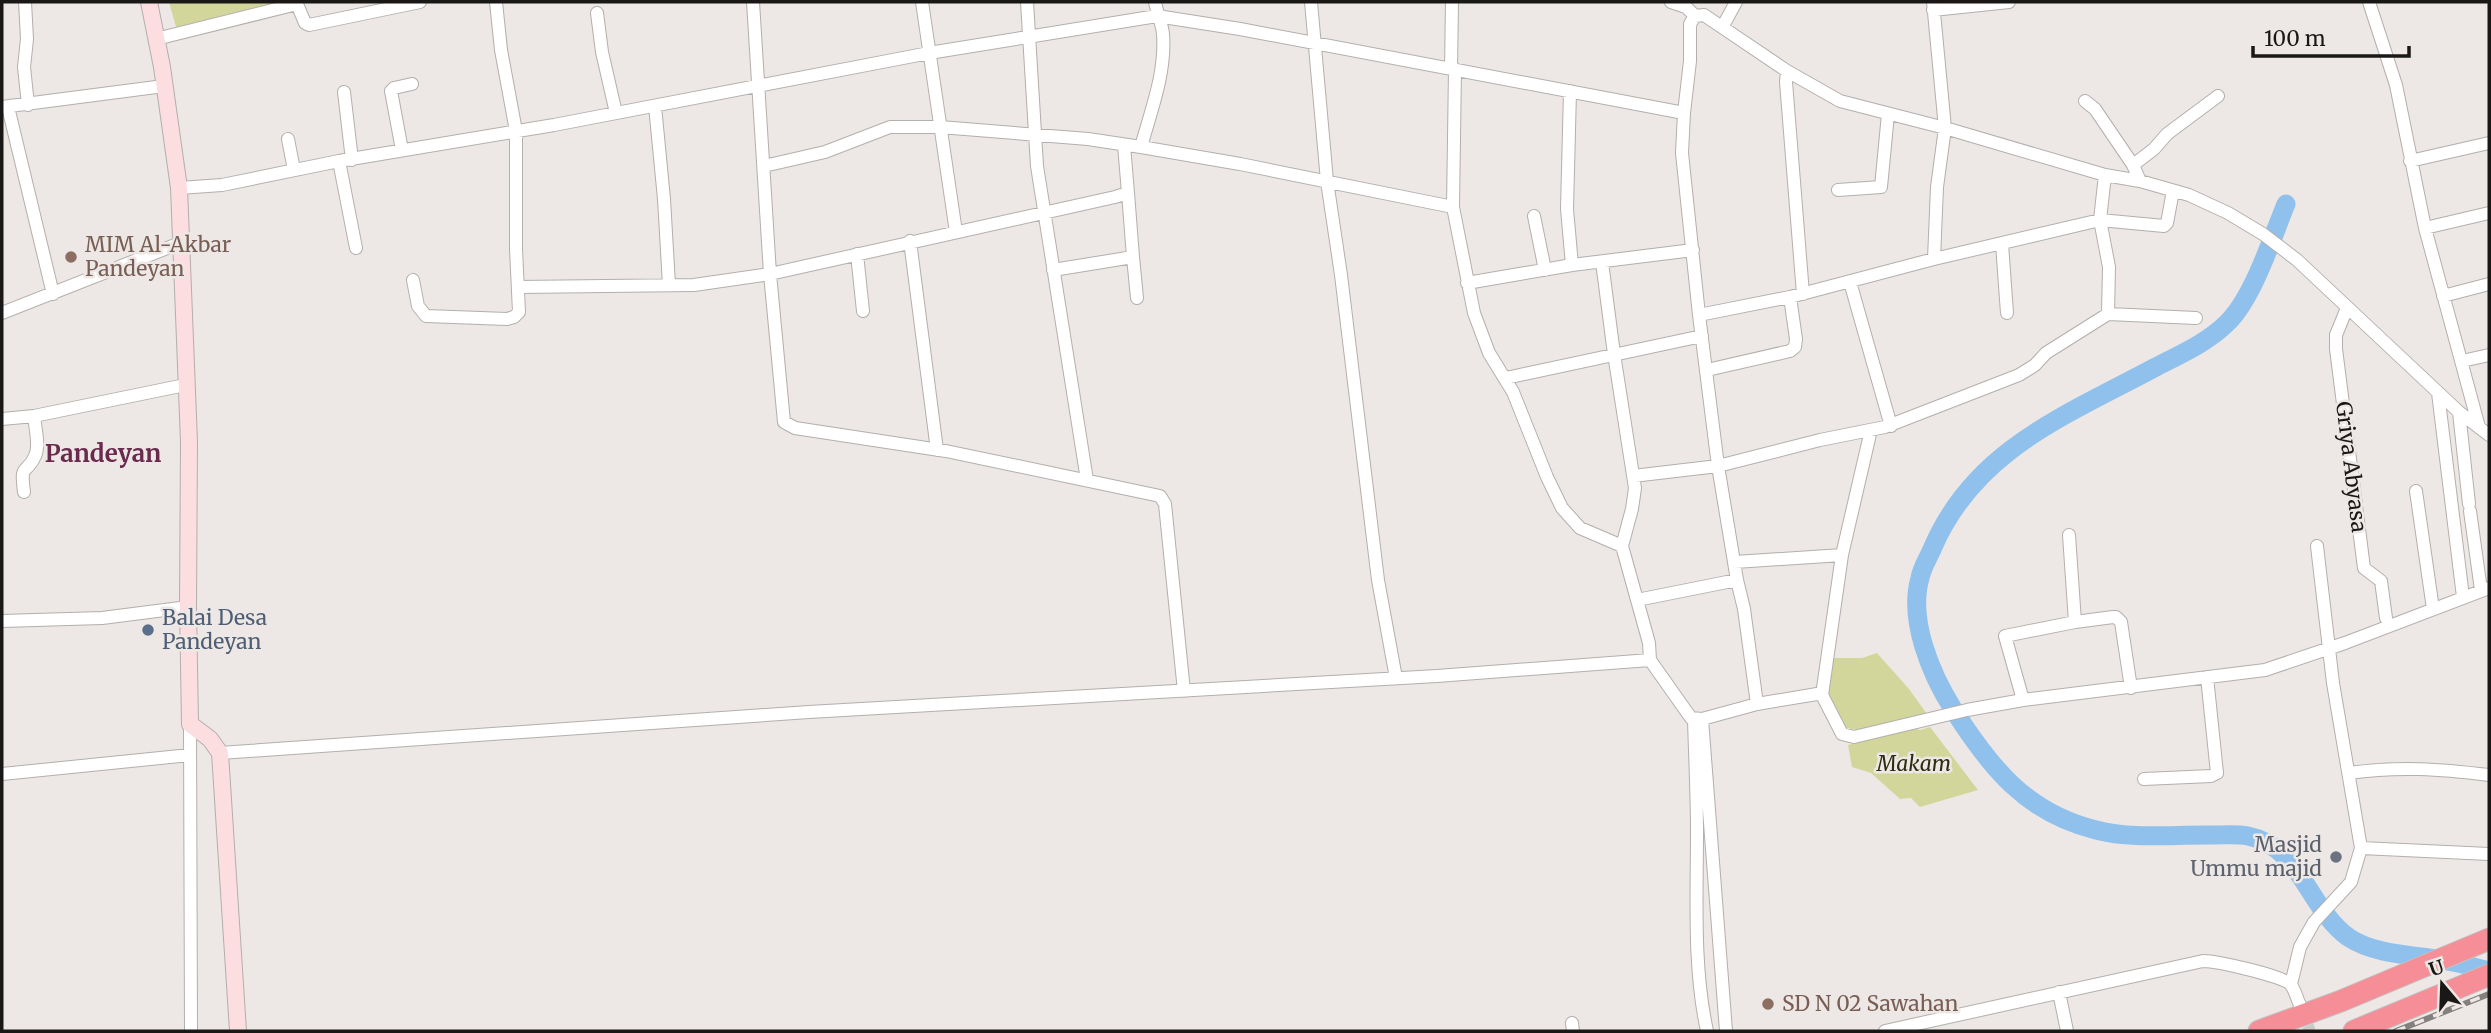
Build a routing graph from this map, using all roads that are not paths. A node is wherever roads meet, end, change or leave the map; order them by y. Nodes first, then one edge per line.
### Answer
1 (25, 2) edge
2 (149, 2) edge
3 (420, 2) edge
4 (496, 2) edge
5 (753, 2) edge
6 (922, 2) edge
7 (1027, 2) edge
8 (1155, 2) edge
9 (1311, 2) edge
10 (1452, 2) edge
11 (1671, 2) edge
12 (1736, 2) edge
13 (2003, 2) edge
14 (2009, 2) edge
15 (2369, 2) edge
16 (297, 3) edge
17 (1933, 6) edge
18 (597, 13) dead end
19 (1157, 16) junction
20 (1695, 16) junction
21 (1723, 26) junction
22 (1028, 37) junction
23 (156, 39) junction
24 (1316, 44) junction
25 (929, 52) junction
26 (1453, 69) junction
27 (1787, 71) junction
28 (412, 84) dead end
29 (758, 85) junction
30 (164, 86) junction
31 (1570, 91) junction
32 (344, 92) dead end
33 (2218, 96) dead end
34 (2085, 101) dead end
35 (28, 105) junction
36 (655, 106) junction
37 (5, 107) edge
38 (616, 113) junction
39 (1684, 113) junction
40 (1888, 114) junction
41 (940, 127) junction
42 (1945, 128) junction
43 (516, 131) junction
44 (1036, 134) junction
45 (288, 139) dead end
46 (2489, 143) edge
47 (1124, 145) junction
48 (1141, 147) junction
49 (402, 150) junction
50 (346, 160) junction
51 (2410, 161) junction
52 (2133, 165) junction
53 (764, 166) junction
54 (294, 170) junction
55 (2105, 175) junction
56 (1327, 181) junction
57 (2140, 181) junction
58 (179, 188) junction
59 (1838, 190) dead end
60 (2173, 191) junction
61 (1128, 193) junction
62 (1453, 207) junction
63 (2489, 213) edge
64 (1044, 214) junction
65 (1534, 216) dead end
66 (2100, 220) junction
67 (2425, 228) junction
68 (956, 232) junction
69 (910, 242) junction
70 (180, 243) junction
71 (2003, 244) junction
72 (356, 248) dead end
73 (1693, 250) junction
74 (857, 254) junction
75 (1133, 257) junction
76 (1934, 259) junction
77 (1602, 262) junction
78 (1572, 265) junction
79 (1053, 270) junction
80 (1545, 270) junction
81 (770, 274) junction
82 (413, 280) dead end
83 (1850, 282) junction
84 (1466, 283) junction
85 (2489, 284) edge
86 (669, 285) junction
87 (518, 287) junction
88 (54, 294) junction
89 (1803, 294) junction
90 (2443, 296) junction
91 (1790, 297) junction
92 (1137, 298) dead end
93 (2347, 308) junction
94 (863, 311) dead end
95 (2, 313) edge
96 (2007, 313) dead end
97 (2108, 314) junction
98 (1699, 315) junction
99 (2196, 318) dead end
100 (1702, 336) junction
101 (1614, 354) junction
102 (2489, 355) edge
103 (2462, 361) junction
104 (1707, 370) junction
105 (1506, 378) junction
106 (185, 385) junction
107 (2438, 392) junction
108 (2459, 412) junction
109 (34, 416) junction
110 (2, 419) edge
111 (1891, 426) junction
112 (1871, 430) junction
113 (2485, 430) edge
114 (937, 450) junction
115 (1718, 466) junction
116 (1633, 476) junction
117 (1087, 480) junction
118 (2416, 491) dead end
119 (24, 492) dead end
120 (2069, 535) dead end
121 (1622, 546) junction
122 (2317, 546) dead end
123 (1842, 555) junction
124 (1735, 562) junction
125 (1737, 580) junction
126 (2485, 589) edge
127 (2463, 597) junction
128 (1637, 600) junction
129 (188, 607) junction
130 (2433, 609) junction
131 (2386, 618) dead end
132 (2, 621) edge
133 (2074, 622) junction
134 (2328, 649) junction
135 (1650, 660) junction
136 (2207, 677) junction
137 (1396, 678) junction
138 (2131, 688) junction
139 (1184, 691) junction
140 (1822, 695) junction
141 (2023, 700) junction
142 (1757, 704) junction
143 (1698, 719) junction
144 (190, 724) junction
145 (219, 753) junction
146 (190, 755) junction
147 (2349, 773) junction
148 (2, 774) edge
149 (2489, 775) edge
150 (2144, 779) dead end
151 (2361, 848) junction
152 (2489, 854) edge
153 (2489, 939) edge
154 (2489, 975) edge
155 (2291, 984) junction
156 (2059, 992) junction
157 (2300, 1005) tunnel mouth
158 (1932, 1026) edge
159 (2359, 1029) edge
160 (1898, 1030) edge
161 (191, 1031) edge
162 (238, 1031) edge
163 (1707, 1031) edge
164 (1726, 1031) edge
165 (1885, 1031) edge
166 (2067, 1031) edge
167 (2259, 1031) edge

1 - 35 street
2 - 23 street
3 - 16 street
4 - 43 street
5 - 29 street
6 - 25 street
7 - 22 street
8 - 19 street
9 - 24 street
10 - 26 street
11 - 20 street
12 - 21 street
13 - 14 street
13 - 17 street
15 - 51 street
16 - 23 street
17 - 42 street
18 - 38 street
19 - 22 street
19 - 24 street
19 - 48 street
20 - 21 street
20 - 39 street
21 - 27 street
22 - 25 street
22 - 44 street
23 - 30 street
24 - 26 street
24 - 56 street
25 - 29 street
25 - 41 street
26 - 31 street
26 - 62 street
27 - 40 street
27 - 89 street
28 - 49 street
29 - 36 street
29 - 53 street
30 - 35 street
30 - 58 street
31 - 39 street
31 - 78 street
32 - 50 street
33 - 52 street
34 - 52 street
35 - 37 street
36 - 38 street
36 - 86 street
37 - 88 street
38 - 43 street
39 - 73 street
40 - 42 street
40 - 59 street
41 - 44 street
41 - 53 street
41 - 68 street
42 - 55 street
42 - 76 street
43 - 49 street
43 - 87 street
44 - 47 street
44 - 64 street
45 - 54 street
46 - 51 street
47 - 48 street
47 - 61 street
48 - 56 street
49 - 50 street
50 - 54 street
50 - 72 street
51 - 67 street
52 - 57 street
53 - 81 street
54 - 58 street
55 - 57 street
55 - 66 street
56 - 62 street
56 - 137 street
57 - 60 street
58 - 70 street
60 - 66 street
60 - 93 street
61 - 64 street
61 - 75 street
62 - 84 street
63 - 67 street
64 - 68 street
64 - 79 street
65 - 80 street
66 - 71 street
66 - 97 street
67 - 90 street
68 - 69 street
69 - 74 street
69 - 114 street
70 - 88 street
70 - 106 street
71 - 76 street
71 - 96 street
73 - 77 street
73 - 98 street
74 - 81 street
74 - 94 street
75 - 79 street
75 - 92 street
76 - 83 street
77 - 78 street
77 - 101 street
78 - 80 street
79 - 117 street
80 - 84 street
81 - 86 street
81 - 114 street
82 - 87 street
83 - 89 street
83 - 111 street
84 - 105 street
85 - 90 street
86 - 87 street
88 - 95 street
89 - 91 street
90 - 103 street
91 - 98 street
91 - 104 street
93 - 107 street
93 - 131 street, Griya Abyasa
97 - 99 street
97 - 111 street
98 - 100 street
100 - 101 street
100 - 104 street
101 - 105 street
101 - 116 street
102 - 103 street
103 - 113 street
104 - 115 street
105 - 121 street
106 - 109 street
106 - 129 street
107 - 108 street
107 - 127 street
108 - 113 street
108 - 126 street
109 - 110 street
109 - 119 street
111 - 112 street
112 - 115 street
112 - 123 street
114 - 117 street
115 - 116 street
115 - 124 street
116 - 121 street
117 - 139 street
118 - 130 street
120 - 133 street
121 - 128 street
122 - 134 street
123 - 124 street
123 - 140 street
124 - 125 street
125 - 128 street
125 - 142 street
126 - 127 street
127 - 130 street
128 - 135 street
129 - 132 street
129 - 144 street
130 - 134 street
133 - 138 street
133 - 141 street
134 - 136 street
134 - 147 street
135 - 137 street
135 - 143 street
136 - 138 street
136 - 150 street
137 - 139 street
138 - 141 street
139 - 145 street
140 - 141 street
140 - 142 street
142 - 143 street
143 - 163 street
143 - 164 street
144 - 145 street
144 - 146 street
145 - 162 street
146 - 148 street
146 - 161 street
147 - 149 street
147 - 151 street
151 - 152 street
151 - 155 street
153 - 167 highway
154 - 159 highway
155 - 156 street
155 - 157 street
156 - 158 street
156 - 166 street
158 - 160 street
160 - 165 street

